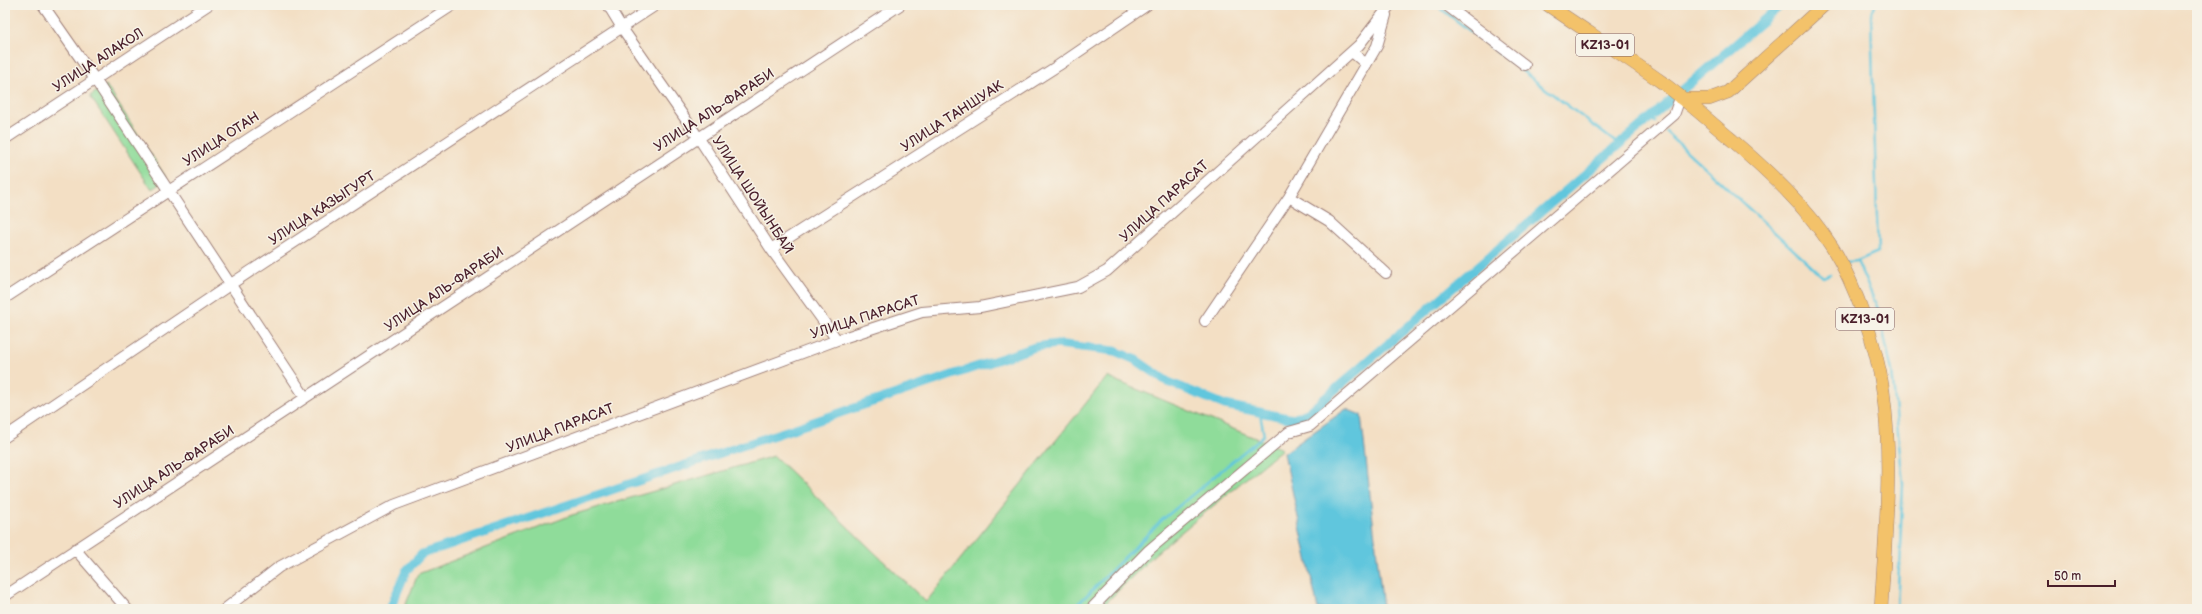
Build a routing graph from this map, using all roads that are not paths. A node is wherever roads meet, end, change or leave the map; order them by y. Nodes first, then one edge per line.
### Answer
1 (43, 5) edge
2 (208, 5) edge
3 (453, 5) edge
4 (608, 5) edge
5 (656, 5) edge
6 (900, 5) edge
7 (1147, 5) edge
8 (1446, 5) edge
9 (1548, 5) edge
10 (1824, 5) edge
11 (1388, 8) edge
12 (622, 28) junction
13 (1352, 52) junction
14 (1366, 64) junction
15 (1525, 65) dead end
16 (94, 78) junction
17 (1680, 98) junction
18 (698, 137) junction
19 (5, 139) edge
20 (169, 190) junction
21 (1289, 197) junction
22 (771, 249) junction
23 (1386, 273) dead end
24 (231, 284) junction
25 (5, 298) edge
26 (1205, 321) dead end
27 (837, 340) junction
28 (305, 397) junction
29 (5, 437) edge
30 (75, 549) junction
31 (5, 596) edge
32 (127, 609) edge
33 (225, 609) edge
34 (1091, 609) edge
35 (1881, 609) edge

1 - 16 street
2 - 16 street, УЛИЦА АЛАКОЛ
3 - 20 street, УЛИЦА ОТАН
4 - 12 street, УЛИЦА ШОЙЫНБАЙ
5 - 12 street, УЛИЦА КАЗЫГУРТ
6 - 18 street, УЛИЦА АЛЬ-ФАРАБИ
7 - 22 street, УЛИЦА ТАНШУАК
8 - 15 street
9 - 17 main road, KZ13-01
10 - 17 main road
11 - 13 street, УЛИЦА ПАРАСАТ
11 - 14 street
12 - 18 street, УЛИЦА ШОЙЫНБАЙ
12 - 24 street, УЛИЦА КАЗЫГУРТ
13 - 14 street
13 - 27 street, УЛИЦА ПАРАСАТ
14 - 21 street
16 - 19 street, УЛИЦА АЛАКОЛ
16 - 20 street
17 - 34 street
17 - 35 main road, KZ13-01
18 - 22 street, УЛИЦА ШОЙЫНБАЙ
18 - 28 street, УЛИЦА АЛЬ-ФАРАБИ
20 - 24 street
20 - 25 street, УЛИЦА ОТАН
21 - 23 street
21 - 26 street
22 - 27 street, УЛИЦА ШОЙЫНБАЙ
24 - 28 street
24 - 29 street, УЛИЦА КАЗЫГУРТ
27 - 33 street, УЛИЦА ПАРАСАТ
28 - 30 street, УЛИЦА АЛЬ-ФАРАБИ
30 - 31 street, УЛИЦА АЛЬ-ФАРАБИ
30 - 32 street

